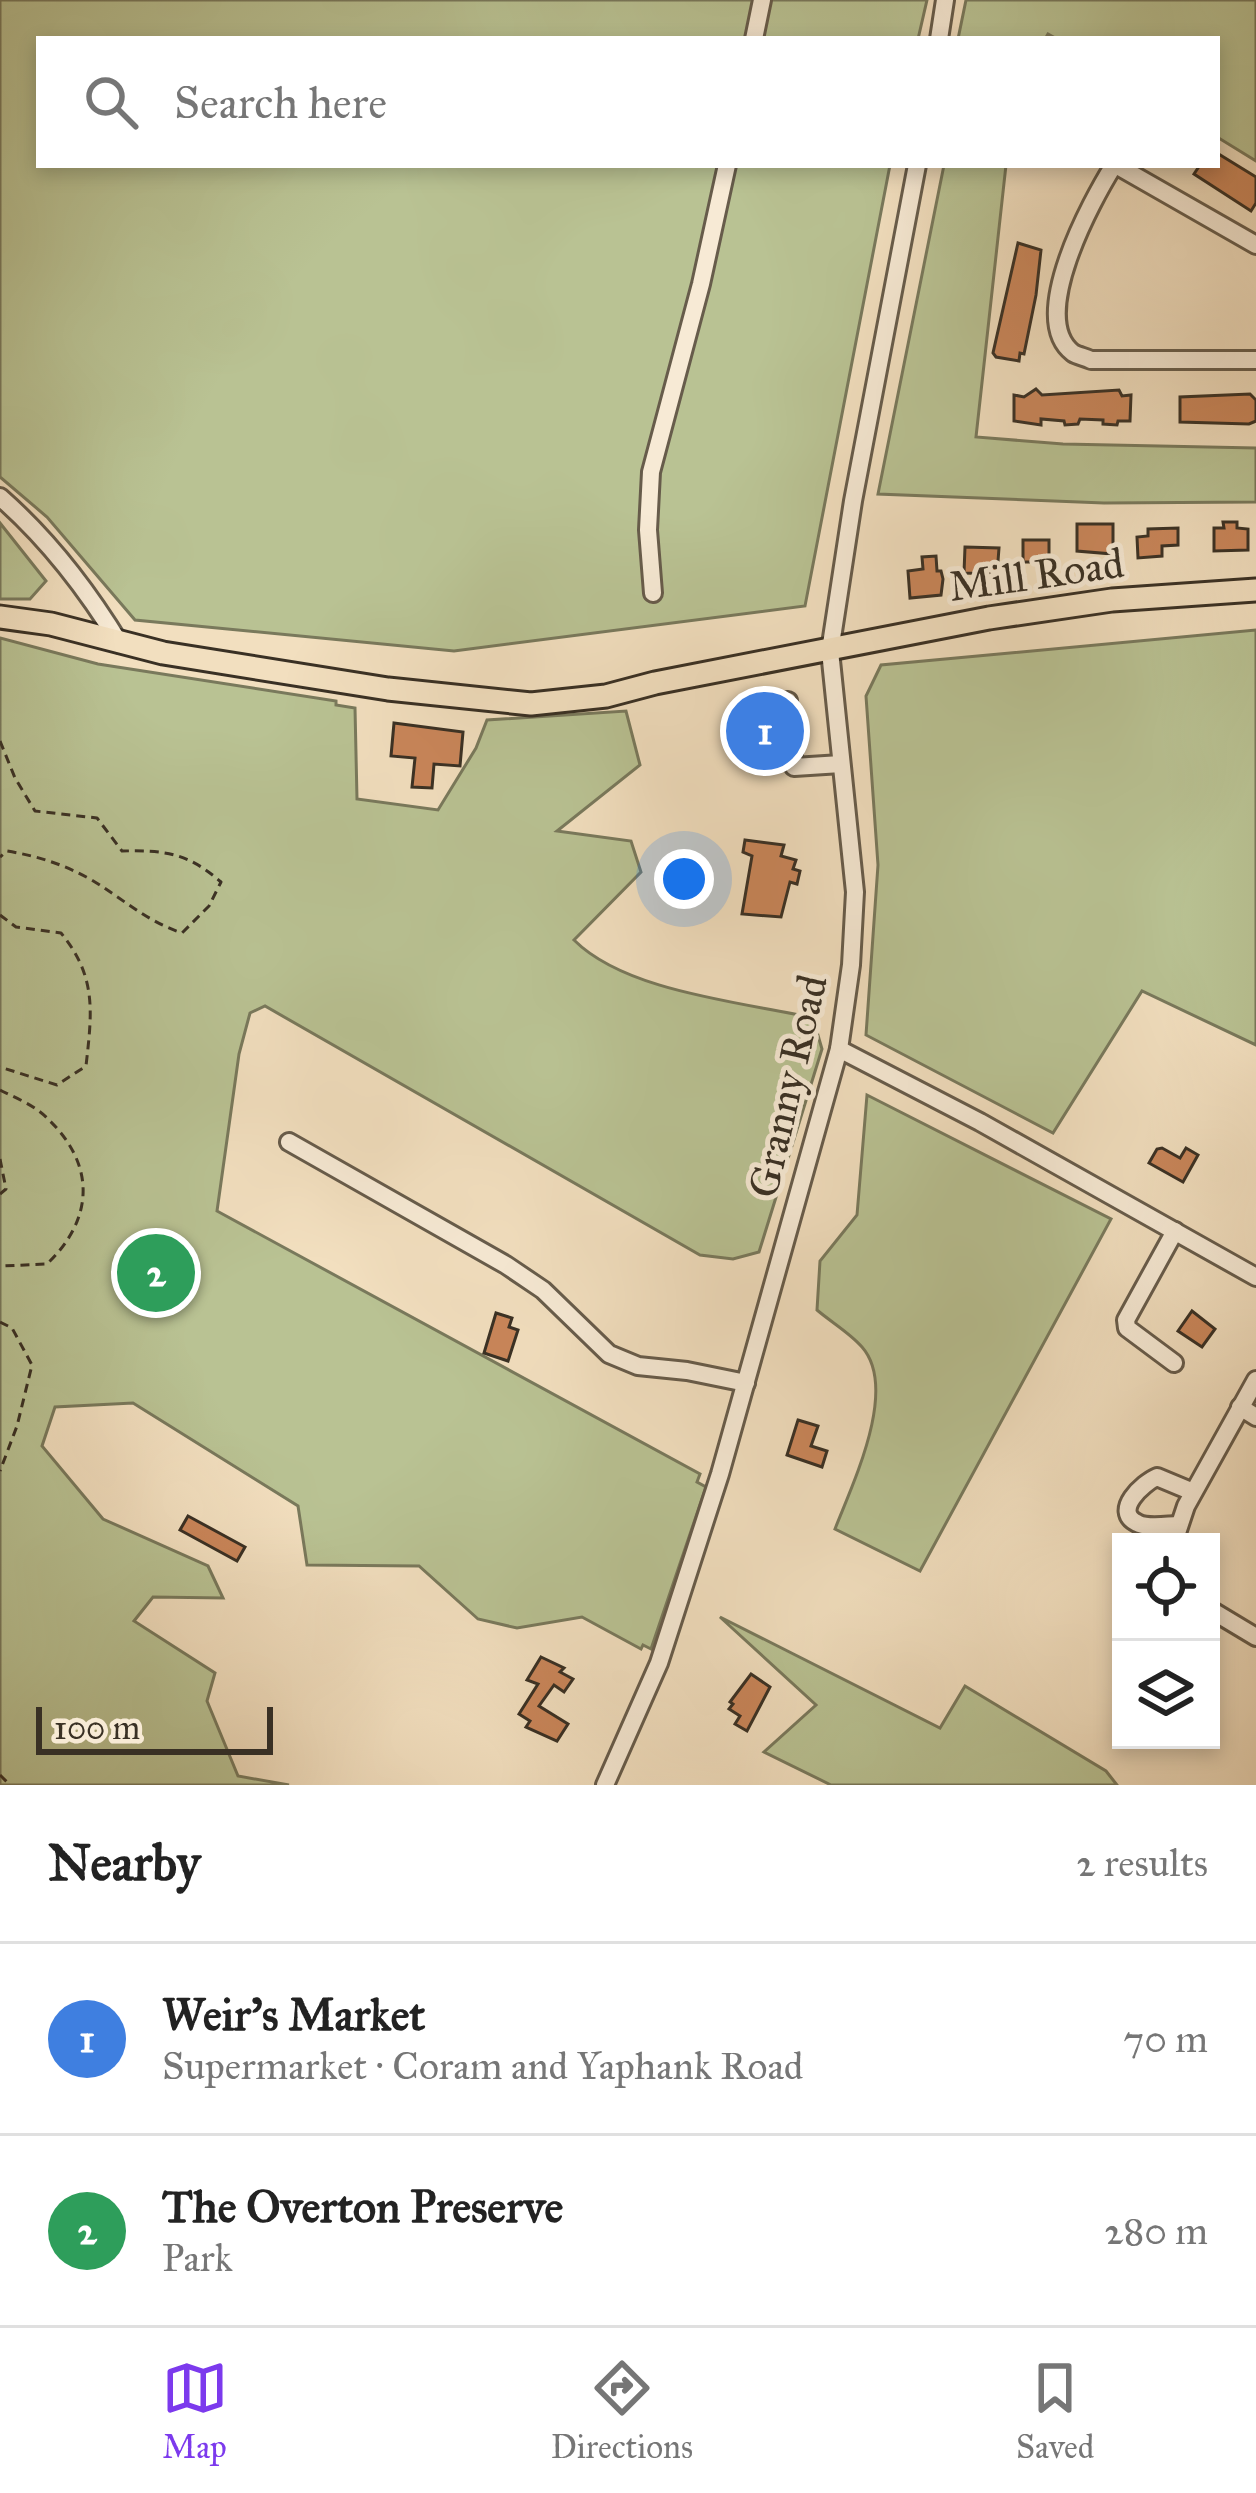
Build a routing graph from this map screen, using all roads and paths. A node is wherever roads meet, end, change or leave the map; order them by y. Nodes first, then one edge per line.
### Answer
1 (762, 0) edge
2 (946, 0) edge
3 (755, 36) edge
4 (940, 36) edge
5 (726, 168) edge
6 (916, 168) edge
7 (1113, 168) edge
8 (1120, 168) edge
9 (1256, 245) edge
10 (1256, 360) edge
11 (0, 497) edge
12 (1256, 590) edge
13 (653, 593) dead end
14 (0, 617) edge
15 (120, 645) junction
16 (830, 652) junction
17 (788, 701) dead end
18 (0, 741) edge
19 (841, 764) junction
20 (0, 857) edge
21 (0, 915) edge
22 (839, 1049) junction
23 (0, 1067) edge
24 (0, 1090) edge
25 (289, 1142) dead end
26 (0, 1159) edge
27 (0, 1194) edge
28 (1174, 1231) junction
29 (0, 1266) edge
30 (1256, 1277) edge
31 (0, 1322) edge
32 (1174, 1363) dead end
33 (1256, 1380) edge
34 (746, 1383) junction
35 (1248, 1412) edge
36 (0, 1471) edge
37 (1193, 1492) junction
38 (1172, 1533) edge
39 (1176, 1533) edge
40 (1220, 1615) edge
41 (1256, 1637) edge
42 (0, 1775) edge
43 (10, 1785) edge
44 (605, 1785) edge

1 - 3 street
2 - 4 street
5 - 13 street
6 - 16 street, Granny Road
7 - 10 street
8 - 9 street
11 - 15 street
12 - 16 main road, Mill Road
14 - 15 main road, Mill Road
15 - 16 main road, Mill Road
16 - 19 street, Granny Road
17 - 19 street
18 - 20 path
19 - 22 street, Granny Road
21 - 23 path
22 - 28 street
22 - 34 street, Granny Road
24 - 29 path
25 - 34 street
26 - 27 path
28 - 30 street
28 - 32 street
31 - 36 path
33 - 35 street
34 - 44 street, Granny Road
35 - 37 street
37 - 38 street
37 - 39 street
40 - 41 street
42 - 43 path

